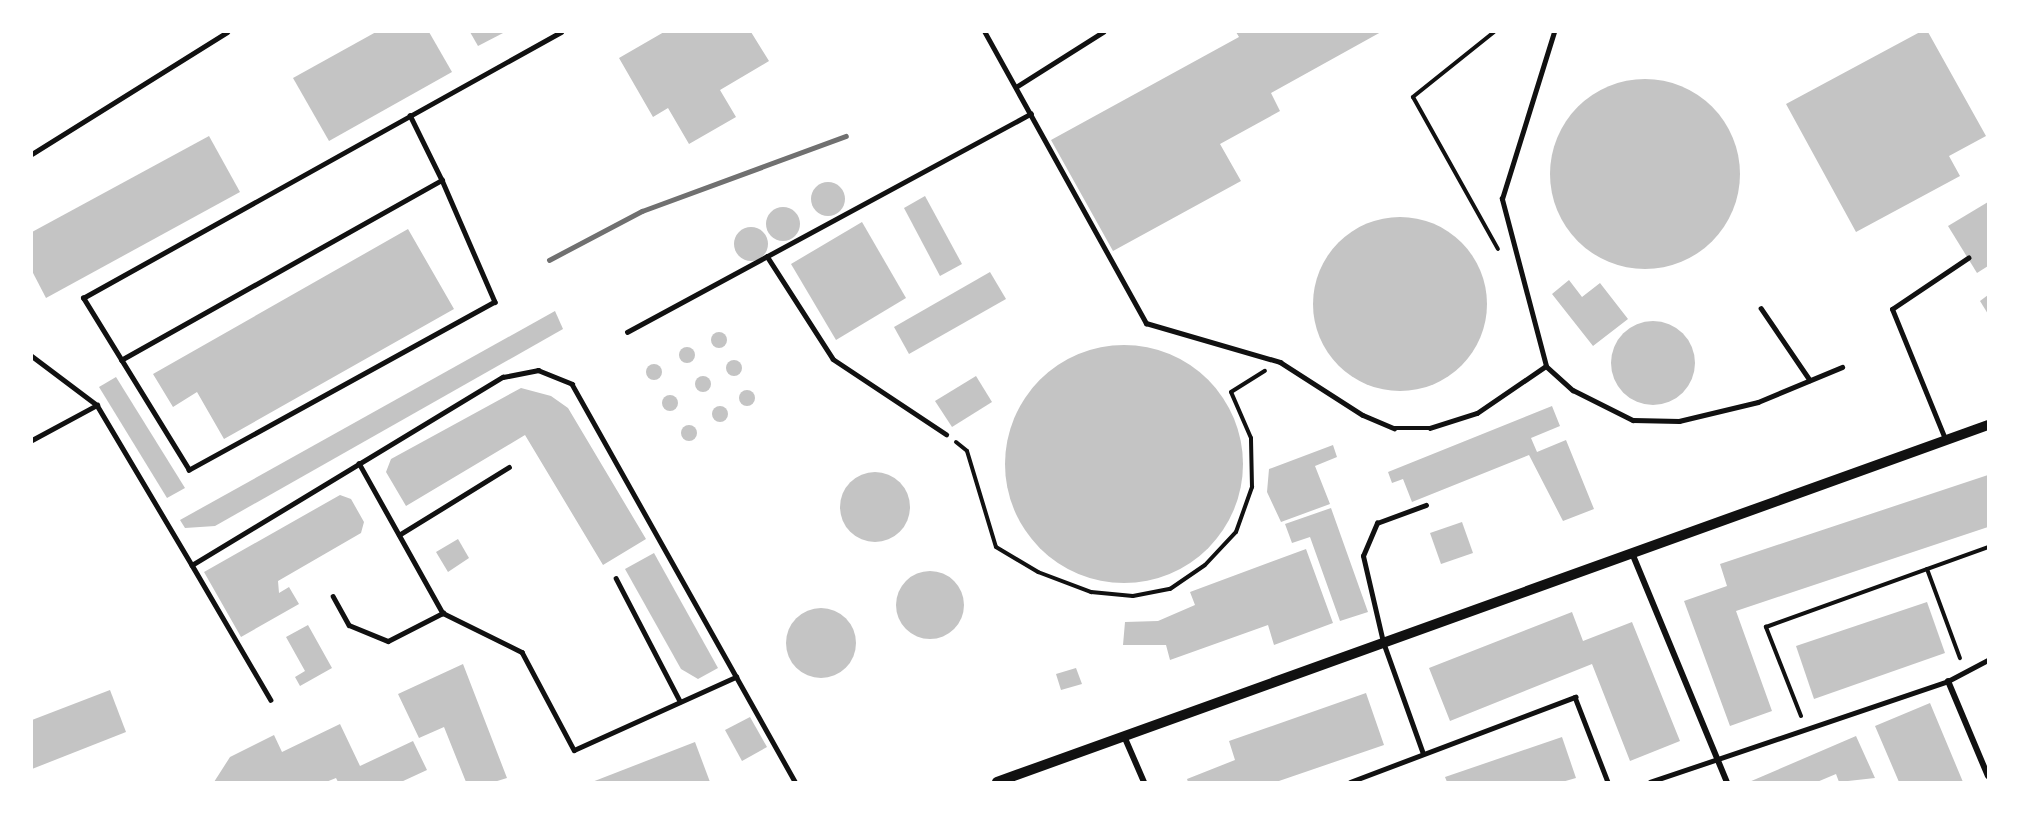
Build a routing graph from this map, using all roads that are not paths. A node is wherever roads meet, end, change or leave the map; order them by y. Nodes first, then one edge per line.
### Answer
1 (227, 32) edge
2 (561, 32) edge
3 (985, 32) edge
4 (1103, 32) edge
5 (1554, 32) edge
6 (1016, 87) junction
7 (1031, 114) junction
8 (410, 115) junction
9 (32, 154) edge
10 (442, 180) junction
11 (767, 256) junction
12 (1968, 258) dead end
13 (1761, 308) dead end
14 (627, 332) dead end
15 (32, 356) edge
16 (121, 360) junction
17 (1546, 366) junction
18 (1842, 367) dead end
19 (1810, 380) junction
20 (97, 405) junction
21 (1989, 425) edge
22 (946, 434) road end
23 (1945, 439) junction
24 (32, 440) edge
25 (359, 464) junction
26 (509, 467) dead end
27 (1426, 505) dead end
28 (399, 535) junction
29 (1632, 552) junction
30 (192, 565) junction
31 (616, 578) dead end
32 (333, 596) dead end
33 (443, 613) junction
34 (1383, 642) junction
35 (1989, 660) edge
36 (736, 677) junction
37 (1948, 681) junction
38 (271, 700) dead end
39 (680, 702) junction
40 (1124, 736) junction
41 (1423, 754) junction
42 (1718, 760) junction
43 (1989, 776) edge
44 (795, 783) edge
45 (997, 783) edge
46 (1144, 783) edge
47 (1350, 783) edge
48 (1608, 783) edge
49 (1650, 783) edge
50 (1727, 783) edge

1 - 9 lane
2 - 8 lane
3 - 6 lane
4 - 6 lane
5 - 17 lane
6 - 7 lane
7 - 11 lane
7 - 17 lane
8 - 10 lane
8 - 16 lane
10 - 16 lane
10 - 16 lane
11 - 14 lane
11 - 22 lane
12 - 23 lane
13 - 19 lane
15 - 20 lane
17 - 19 lane
18 - 19 lane
20 - 24 lane
20 - 30 lane
21 - 23 street
23 - 29 street
25 - 28 lane
25 - 30 lane
25 - 36 lane
26 - 28 lane
27 - 34 lane
28 - 33 lane
29 - 34 street
29 - 42 street
30 - 38 lane
31 - 39 lane
32 - 33 lane
33 - 39 lane
34 - 40 street
34 - 41 lane
35 - 37 lane
36 - 39 lane
36 - 44 lane
37 - 42 lane
37 - 43 street
40 - 45 street
40 - 46 street
41 - 47 lane
41 - 48 lane
42 - 49 lane
42 - 50 street

